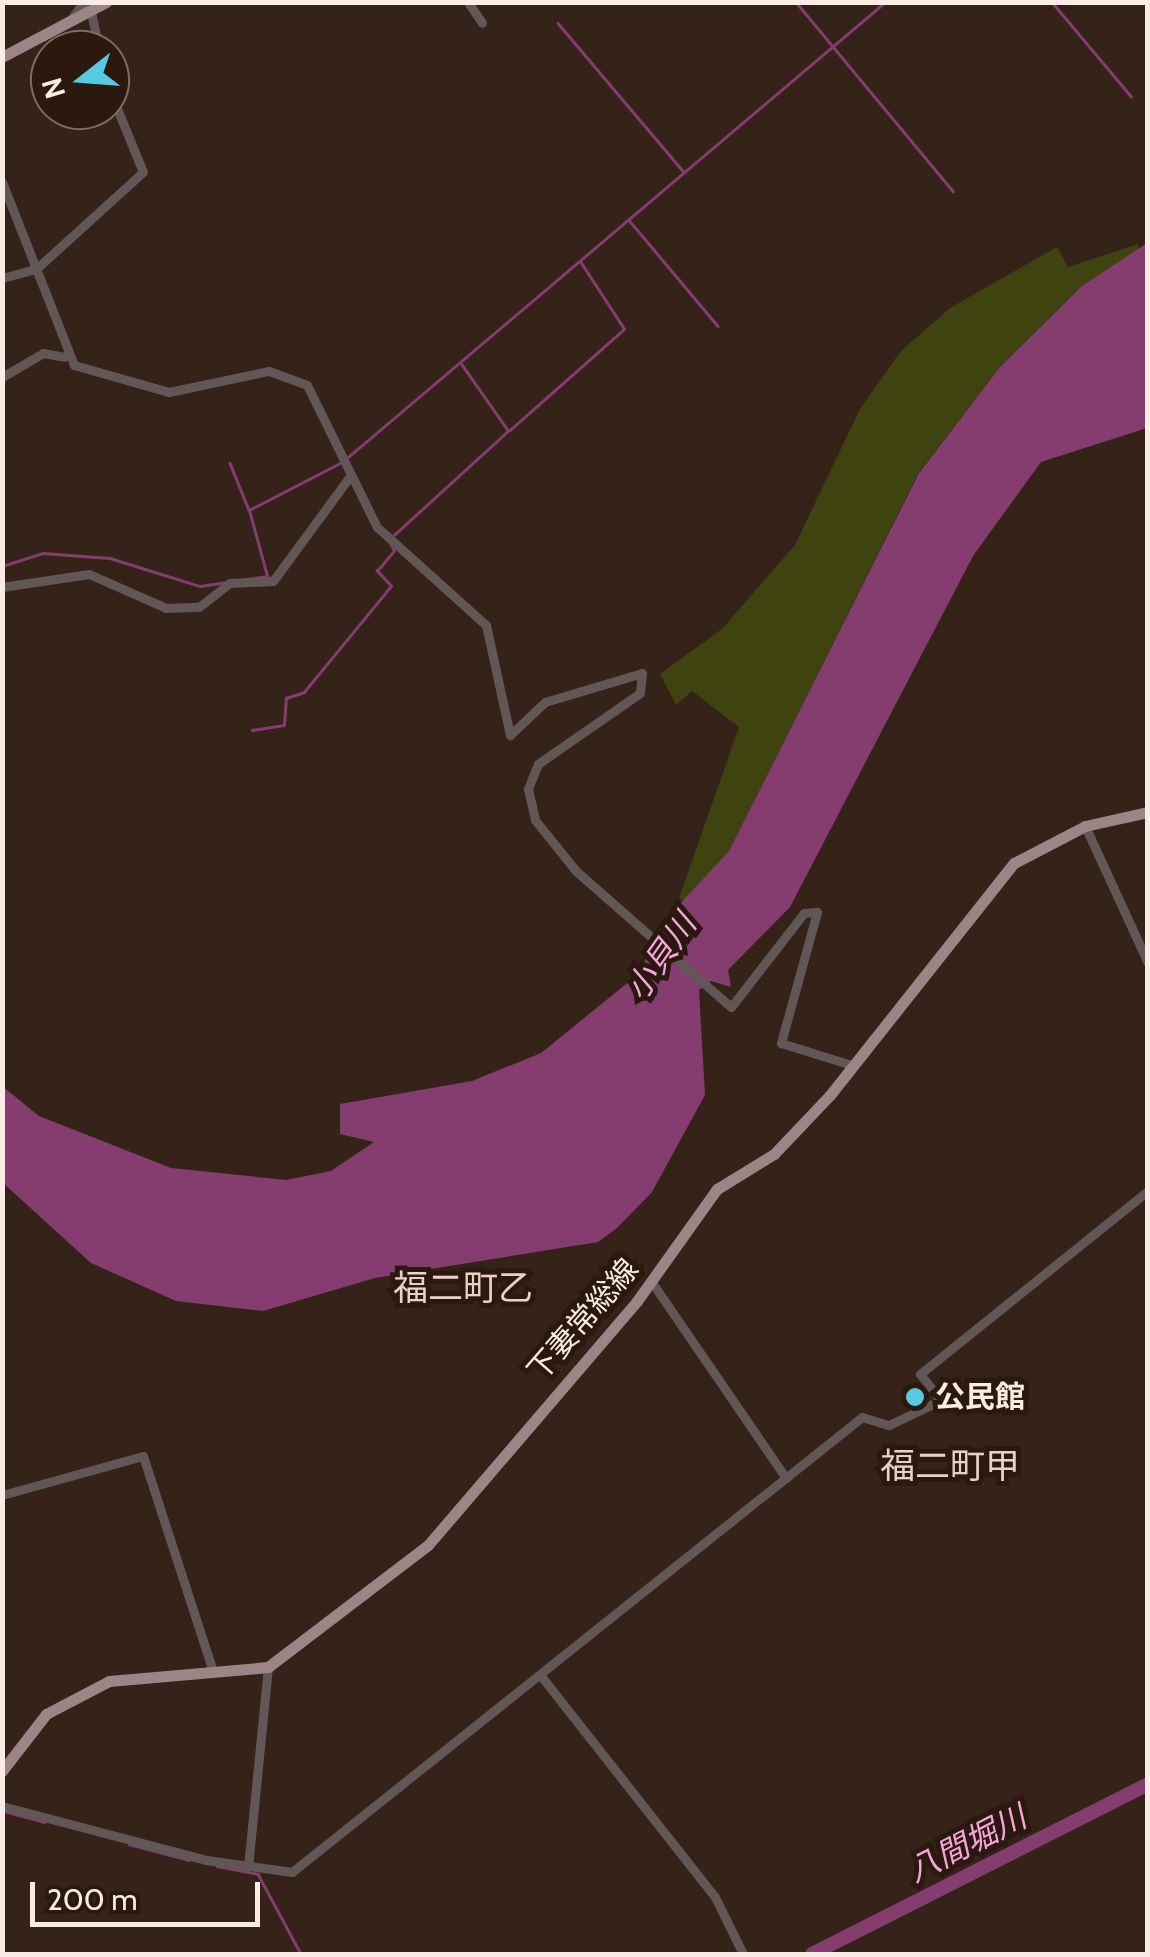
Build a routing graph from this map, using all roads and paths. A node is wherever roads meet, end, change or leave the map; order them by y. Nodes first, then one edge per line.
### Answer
1 (106, 2) edge
2 (468, 2) edge
3 (88, 7) edge
4 (482, 23) dead end
5 (2, 57) edge
6 (126, 130) edge
7 (2, 182) edge
8 (36, 269) junction
9 (2, 278) edge
10 (66, 357) junction
11 (2, 376) edge
12 (350, 476) junction
13 (2, 587) edge
14 (1148, 812) edge
15 (1085, 826) junction
16 (1148, 964) edge
17 (851, 1065) junction
18 (1148, 1191) edge
19 (651, 1281) junction
20 (786, 1478) junction
21 (2, 1494) edge
22 (268, 1667) junction
23 (212, 1672) junction
24 (541, 1676) junction
25 (2, 1771) edge
26 (2, 1806) edge
27 (248, 1867) junction
28 (743, 1954) edge

1 - 3 main road
2 - 4 street
3 - 5 main road
6 - 8 street
7 - 8 street
8 - 9 street
8 - 10 street
10 - 11 street
10 - 12 street
12 - 13 street
12 - 17 street
14 - 15 main road, 下妻常総線
15 - 16 street
15 - 17 main road, 下妻常総線
17 - 19 main road, 下妻常総線
18 - 20 street
19 - 20 street
19 - 22 main road, 下妻常総線
20 - 24 street
21 - 23 street
22 - 23 main road
22 - 27 street
23 - 25 main road
24 - 27 street
24 - 28 street
26 - 27 street

